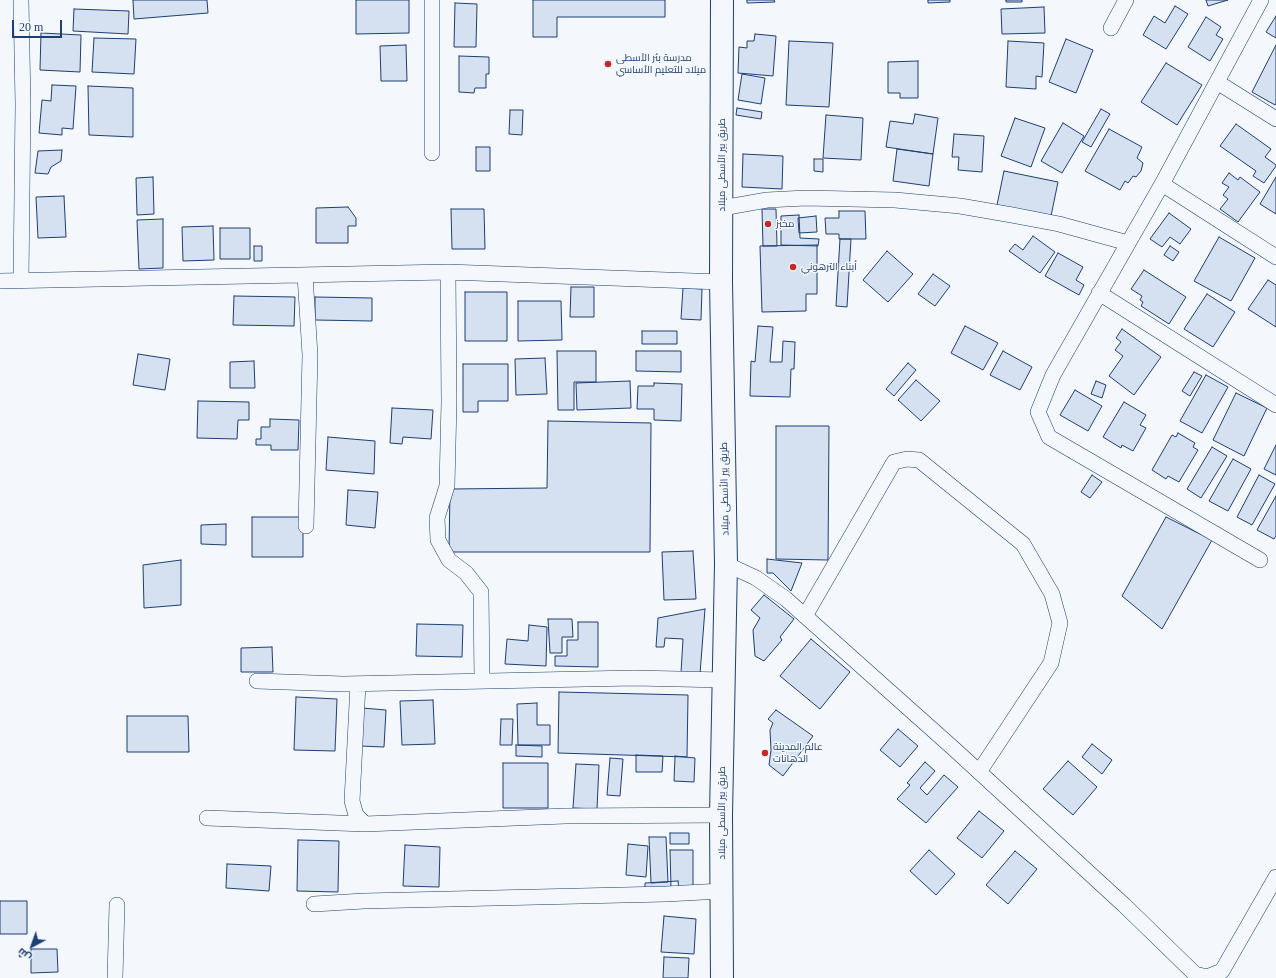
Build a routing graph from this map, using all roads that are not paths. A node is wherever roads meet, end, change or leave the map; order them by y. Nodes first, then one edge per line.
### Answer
1 (21, 0) edge
2 (432, 0) edge
3 (722, 0) edge
4 (1126, 0) edge
5 (1261, 0) edge
6 (1111, 28) dead end
7 (1217, 82) junction
8 (1276, 119) edge
9 (432, 153) dead end
10 (1162, 184) junction
11 (722, 208) junction
12 (1128, 243) junction
13 (1276, 257) edge
14 (448, 272) junction
15 (305, 275) junction
16 (0, 281) edge
17 (21, 281) junction
18 (721, 282) junction
19 (1099, 294) junction
20 (1276, 405) edge
21 (306, 526) dead end
22 (1260, 560) dead end
23 (726, 564) junction
24 (805, 616) junction
25 (724, 680) junction
26 (257, 681) dead end
27 (482, 681) junction
28 (358, 684) junction
29 (979, 772) junction
30 (720, 815) junction
31 (207, 818) dead end
32 (365, 824) junction
33 (1276, 877) edge
34 (722, 891) junction
35 (314, 904) dead end
36 (116, 905) dead end
37 (115, 978) edge
38 (722, 978) edge

1 - 17 street
2 - 9 street
3 - 11 main road, طريق بير الأسطى ميلاد
4 - 6 street
5 - 7 street
7 - 8 street
7 - 10 street
10 - 12 street
10 - 13 street
11 - 12 street
11 - 18 main road, طريق بير الأسطى ميلاد
12 - 19 street
14 - 15 street
14 - 18 street
14 - 27 street
15 - 17 street
15 - 21 street
16 - 17 street
18 - 23 main road, طريق بير الأسطى ميلاد
19 - 20 street
19 - 22 street
23 - 24 street
23 - 25 main road, طريق بير الأسطى ميلاد
24 - 29 street
24 - 29 street
25 - 27 street
25 - 30 main road, طريق بير الأسطى ميلاد
26 - 28 street
27 - 28 street
28 - 32 street
29 - 33 street
30 - 32 street
30 - 34 main road, طريق بير الأسطى ميلاد
31 - 32 street
34 - 35 street
34 - 38 main road, طريق بير الأسطى ميلاد
36 - 37 street

